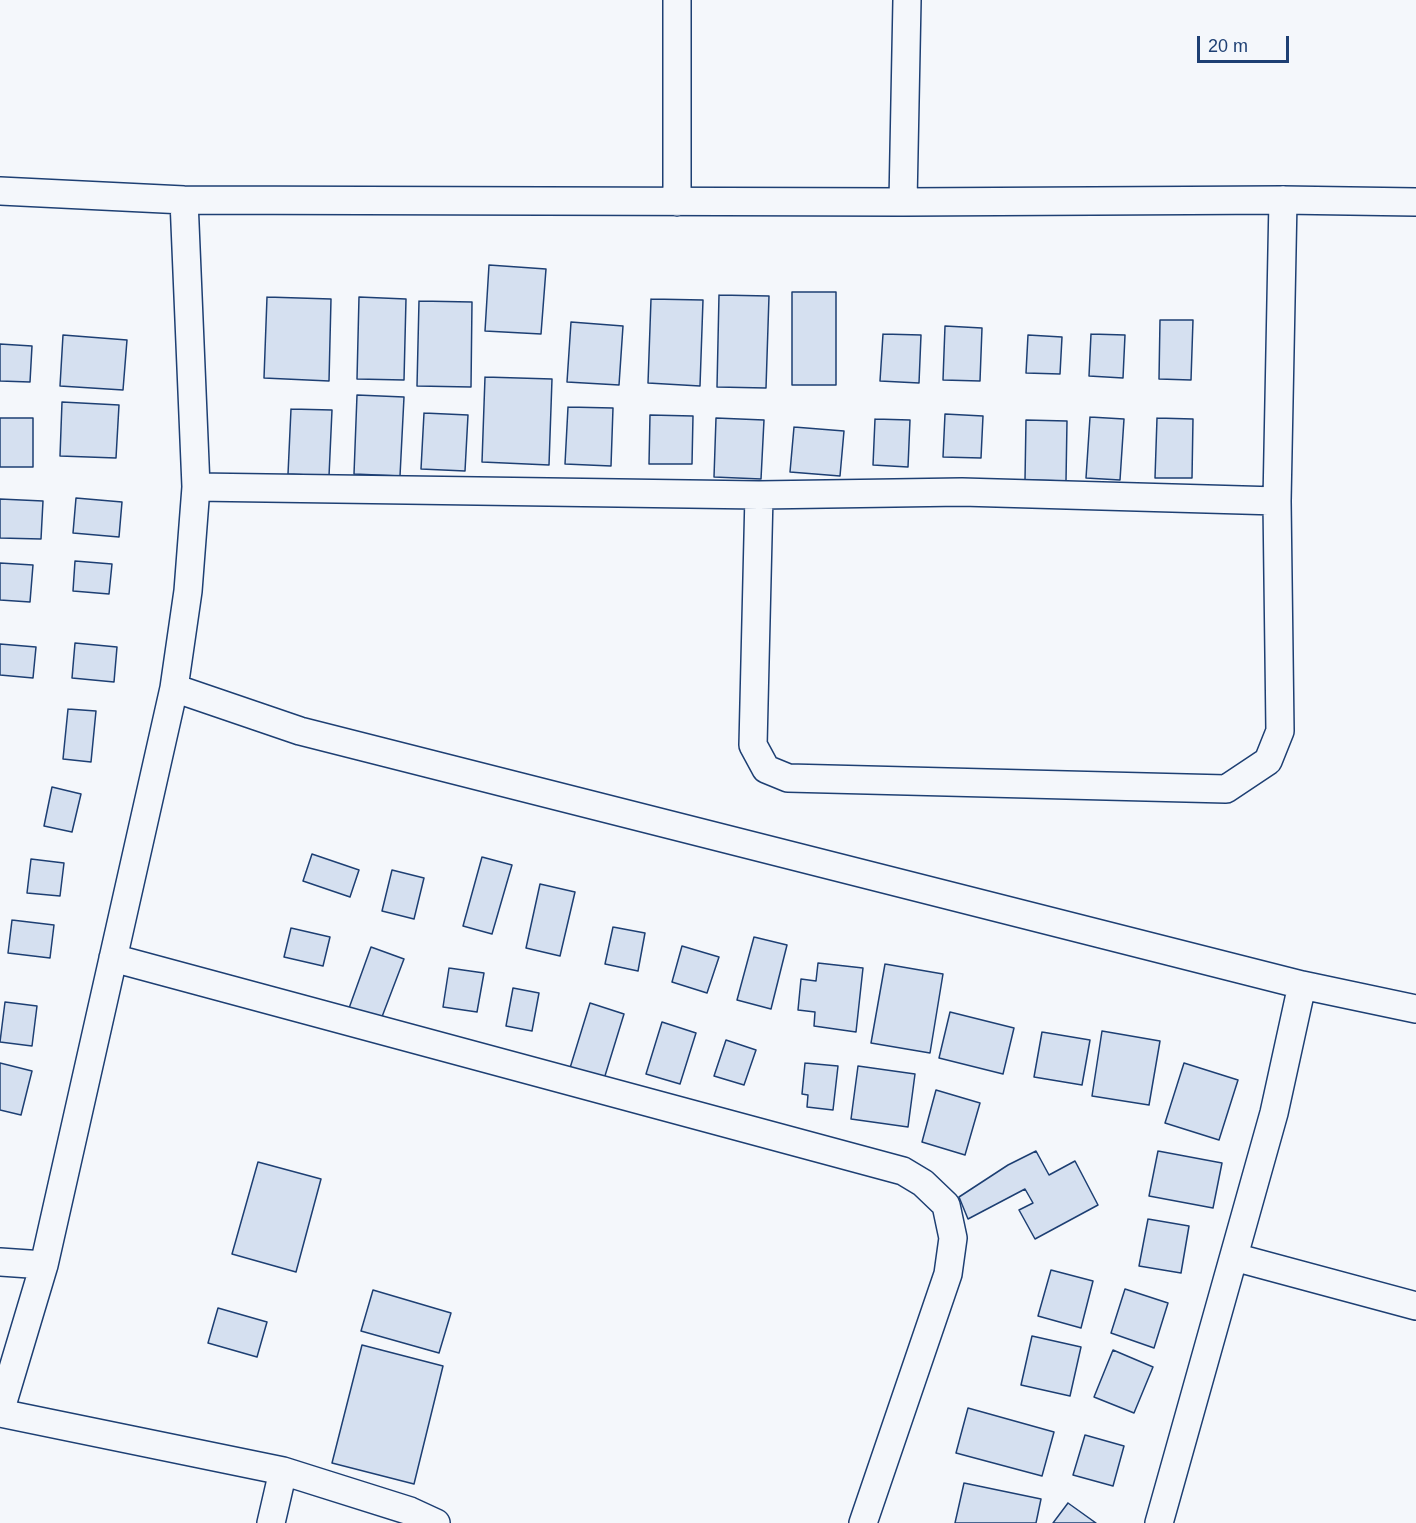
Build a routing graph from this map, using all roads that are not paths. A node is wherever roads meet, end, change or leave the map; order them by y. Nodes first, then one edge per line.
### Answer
1 (676, 0) edge
2 (907, 0) edge
3 (0, 191) edge
4 (184, 200) junction
5 (1283, 200) junction
6 (676, 202) junction
7 (903, 202) junction
8 (1416, 202) edge
9 (196, 487) junction
10 (759, 495) junction
11 (1277, 501) junction
12 (174, 688) junction
13 (113, 958) junction
14 (1302, 985) junction
15 (1416, 1009) edge
16 (1234, 1257) junction
17 (0, 1262) edge
18 (44, 1265) junction
19 (1416, 1306) edge
20 (0, 1412) edge
21 (283, 1471) junction
22 (271, 1523) edge
23 (436, 1523) edge
24 (863, 1523) edge
25 (1160, 1523) edge

1 - 6 street
2 - 7 street
3 - 4 street
4 - 6 street
4 - 9 street
5 - 7 street
5 - 8 street
5 - 11 street
6 - 7 street
9 - 10 street
9 - 12 street
10 - 11 street
10 - 11 street
12 - 13 street
12 - 14 street
13 - 18 street
13 - 24 street
14 - 15 street
14 - 16 street
16 - 19 street
16 - 25 street
17 - 18 street
18 - 20 street
20 - 21 street
21 - 22 street
21 - 23 street

